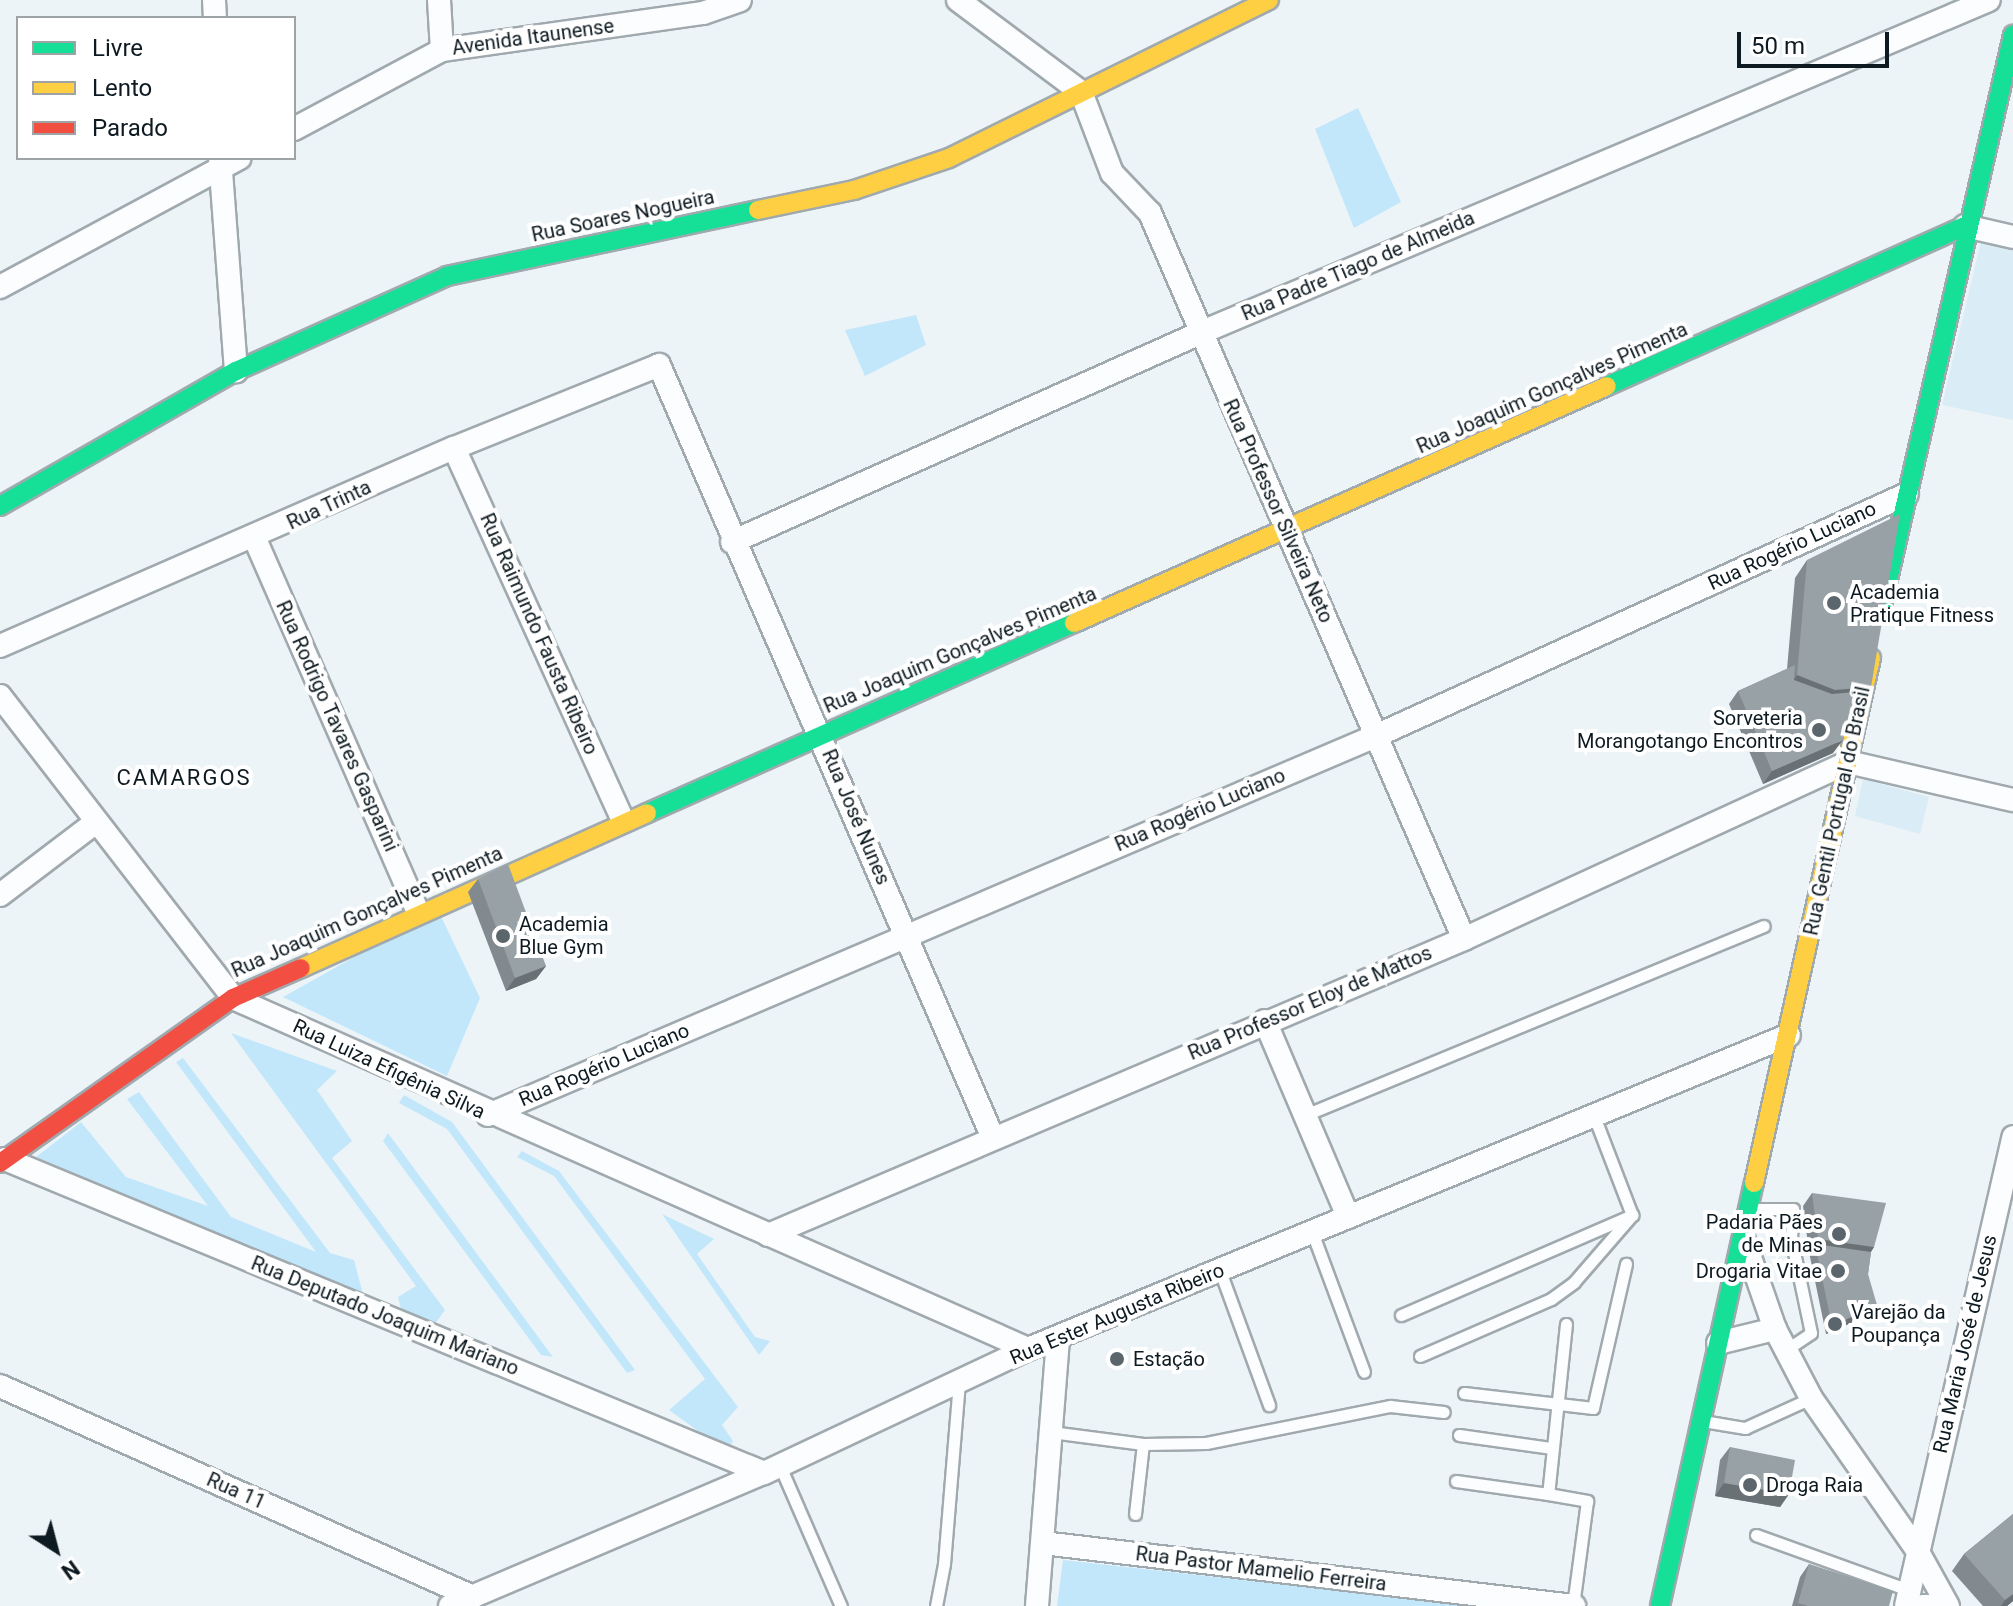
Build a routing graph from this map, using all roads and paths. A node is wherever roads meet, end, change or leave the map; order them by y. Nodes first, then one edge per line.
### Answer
1 (439, 0) edge
2 (740, 0) edge
3 (958, 0) edge
4 (1269, 0) edge
5 (1989, 0) edge
6 (2013, 35) edge
7 (442, 50) junction
8 (1081, 92) junction
9 (296, 128) edge
10 (227, 161) edge
11 (1965, 226) junction
12 (2013, 237) edge
13 (0, 287) edge
14 (1200, 333) junction
15 (659, 365) joint
16 (236, 371) junction
17 (454, 448) junction
18 (1907, 494) junction
19 (0, 506) edge
20 (1285, 533) junction
21 (255, 539) junction
22 (732, 542) junction
23 (0, 646) edge
24 (0, 696) edge
25 (821, 734) junction
26 (1378, 735) junction
27 (1848, 762) junction
28 (2013, 800) edge
29 (623, 820) junction
30 (95, 823) junction
31 (0, 895) edge
32 (418, 912) junction
33 (1764, 926) dead end
34 (906, 933) junction
35 (1464, 939) junction
36 (233, 998) junction
37 (1265, 1021) junction
38 (1789, 1035) junction
39 (488, 1115) junction
40 (1305, 1115) junction
41 (1594, 1116) junction
42 (2013, 1137) edge
43 (993, 1138) junction
44 (3, 1161) edge
45 (1751, 1209) junction
46 (1632, 1215) junction
47 (1348, 1217) junction
48 (1312, 1232) junction
49 (768, 1235) junction
50 (1744, 1240) junction
51 (1626, 1264) dead end
52 (1220, 1271) junction
53 (1401, 1315) dead end
54 (1566, 1324) dead end
55 (1775, 1329) junction
56 (1058, 1339) junction
57 (1718, 1343) junction
58 (1028, 1349) junction
59 (1786, 1350) junction
60 (1420, 1356) dead end
61 (1364, 1372) dead end
62 (959, 1382) junction
63 (0, 1386) edge
64 (1464, 1393) dead end
65 (1811, 1398) junction
66 (1555, 1404) junction
67 (1269, 1405) dead end
68 (1444, 1412) dead end
69 (1701, 1420) junction
70 (1051, 1432) junction
71 (1459, 1435) dead end
72 (1143, 1444) junction
73 (1552, 1448) junction
74 (772, 1469) junction
75 (1456, 1481) dead end
76 (1548, 1494) junction
77 (1135, 1514) dead end
78 (1756, 1535) dead end
79 (1043, 1543) junction
80 (1917, 1550) junction
81 (473, 1597) junction
82 (1913, 1601) edge
83 (450, 1606) edge
84 (841, 1606) edge
85 (936, 1606) edge
86 (1037, 1606) edge
87 (1574, 1606) edge
88 (1660, 1606) edge
89 (1941, 1606) edge
90 (1948, 1606) edge

1 - 7 street
2 - 7 street, Avenida Itaunense
3 - 8 street
4 - 8 street, Rua Soares Nogueira
5 - 14 street, Rua Padre Tiago de Almeida
6 - 11 street, Rua Gentil Portugal do Brasil
7 - 9 street, Avenida Itaunense
8 - 14 street, Rua Professor Silveira Neto
8 - 16 street, Rua Soares Nogueira
10 - 13 street
10 - 16 street
11 - 12 street
11 - 18 street, Rua Gentil Portugal do Brasil
11 - 20 street, Rua Joaquim Gonçalves Pimenta
14 - 20 street, Rua Professor Silveira Neto
14 - 22 street, Rua Padre Tiago de Almeida
15 - 17 street, Rua Trinta
15 - 22 street, Rua José Nunes
16 - 19 street, Rua Soares Nogueira
17 - 21 street, Rua Trinta
17 - 29 street, Rua Raimundo Fausta Ribeiro
18 - 26 street, Rua Rogério Luciano
18 - 27 street, Rua Gentil Portugal do Brasil
20 - 25 street, Rua Joaquim Gonçalves Pimenta
20 - 26 street, Rua Professor Silveira Neto
21 - 23 street, Rua Trinta
21 - 32 street, Rua Rodrigo Tavares Gasparini
22 - 25 street, Rua José Nunes
24 - 30 street, Rua Luiza Efigênia Silva
25 - 29 street, Rua Joaquim Gonçalves Pimenta
25 - 34 street, Rua José Nunes
26 - 34 street, Rua Rogério Luciano
26 - 35 street, Rua Professor Silveira Neto
27 - 28 street
27 - 35 street, Rua Professor Eloy de Mattos
27 - 38 street, Rua Gentil Portugal do Brasil
29 - 32 street, Rua Joaquim Gonçalves Pimenta
30 - 31 street
30 - 36 street, Rua Luiza Efigênia Silva
32 - 36 street, Rua Joaquim Gonçalves Pimenta
33 - 40 lane
34 - 39 street, Rua Rogério Luciano
34 - 43 street, Rua José Nunes
35 - 37 street, Rua Professor Eloy de Mattos
36 - 39 street, Rua Luiza Efigênia Silva
36 - 44 street, Rua Joaquim Gonçalves Pimenta
37 - 40 street
37 - 43 street, Rua Professor Eloy de Mattos
38 - 41 street, Rua Ester Augusta Ribeiro
38 - 45 street, Rua Gentil Portugal do Brasil
39 - 49 street, Rua Luiza Efigênia Silva
40 - 47 street
41 - 46 lane
41 - 47 street, Rua Ester Augusta Ribeiro
42 - 80 street, Rua Maria José de Jesus
43 - 49 street, Rua Professor Eloy de Mattos
44 - 74 street, Rua Deputado Joaquim Mariano
45 - 50 street, Rua Gentil Portugal do Brasil
45 - 59 lane
46 - 53 lane
46 - 60 lane
47 - 48 street, Rua Ester Augusta Ribeiro
48 - 52 street, Rua Ester Augusta Ribeiro
48 - 61 lane
49 - 58 street, Rua Luiza Efigênia Silva
50 - 55 street
50 - 57 street, Rua Gentil Portugal do Brasil
51 - 66 lane
52 - 56 street, Rua Ester Augusta Ribeiro
52 - 67 lane
54 - 66 lane
55 - 57 street
55 - 59 street
56 - 58 street, Rua Ester Augusta Ribeiro
56 - 70 street
57 - 69 street, Rua Gentil Portugal do Brasil
58 - 62 street, Rua Ester Augusta Ribeiro
59 - 65 street
62 - 74 street, Rua Ester Augusta Ribeiro
62 - 85 lane
63 - 81 street, Rua 11
64 - 66 lane
65 - 69 lane
65 - 80 street
66 - 73 lane
68 - 72 lane
69 - 88 street, Rua Gentil Portugal do Brasil
70 - 72 lane
70 - 79 street
71 - 73 lane
72 - 77 lane
73 - 76 lane
74 - 81 street, Rua Ester Augusta Ribeiro
74 - 84 lane
75 - 76 lane
76 - 87 lane
78 - 82 lane
79 - 86 street
79 - 87 street, Rua Pastor Mamelio Ferreira
80 - 82 street
80 - 90 street
81 - 83 street, Rua Ester Augusta Ribeiro
82 - 89 street

